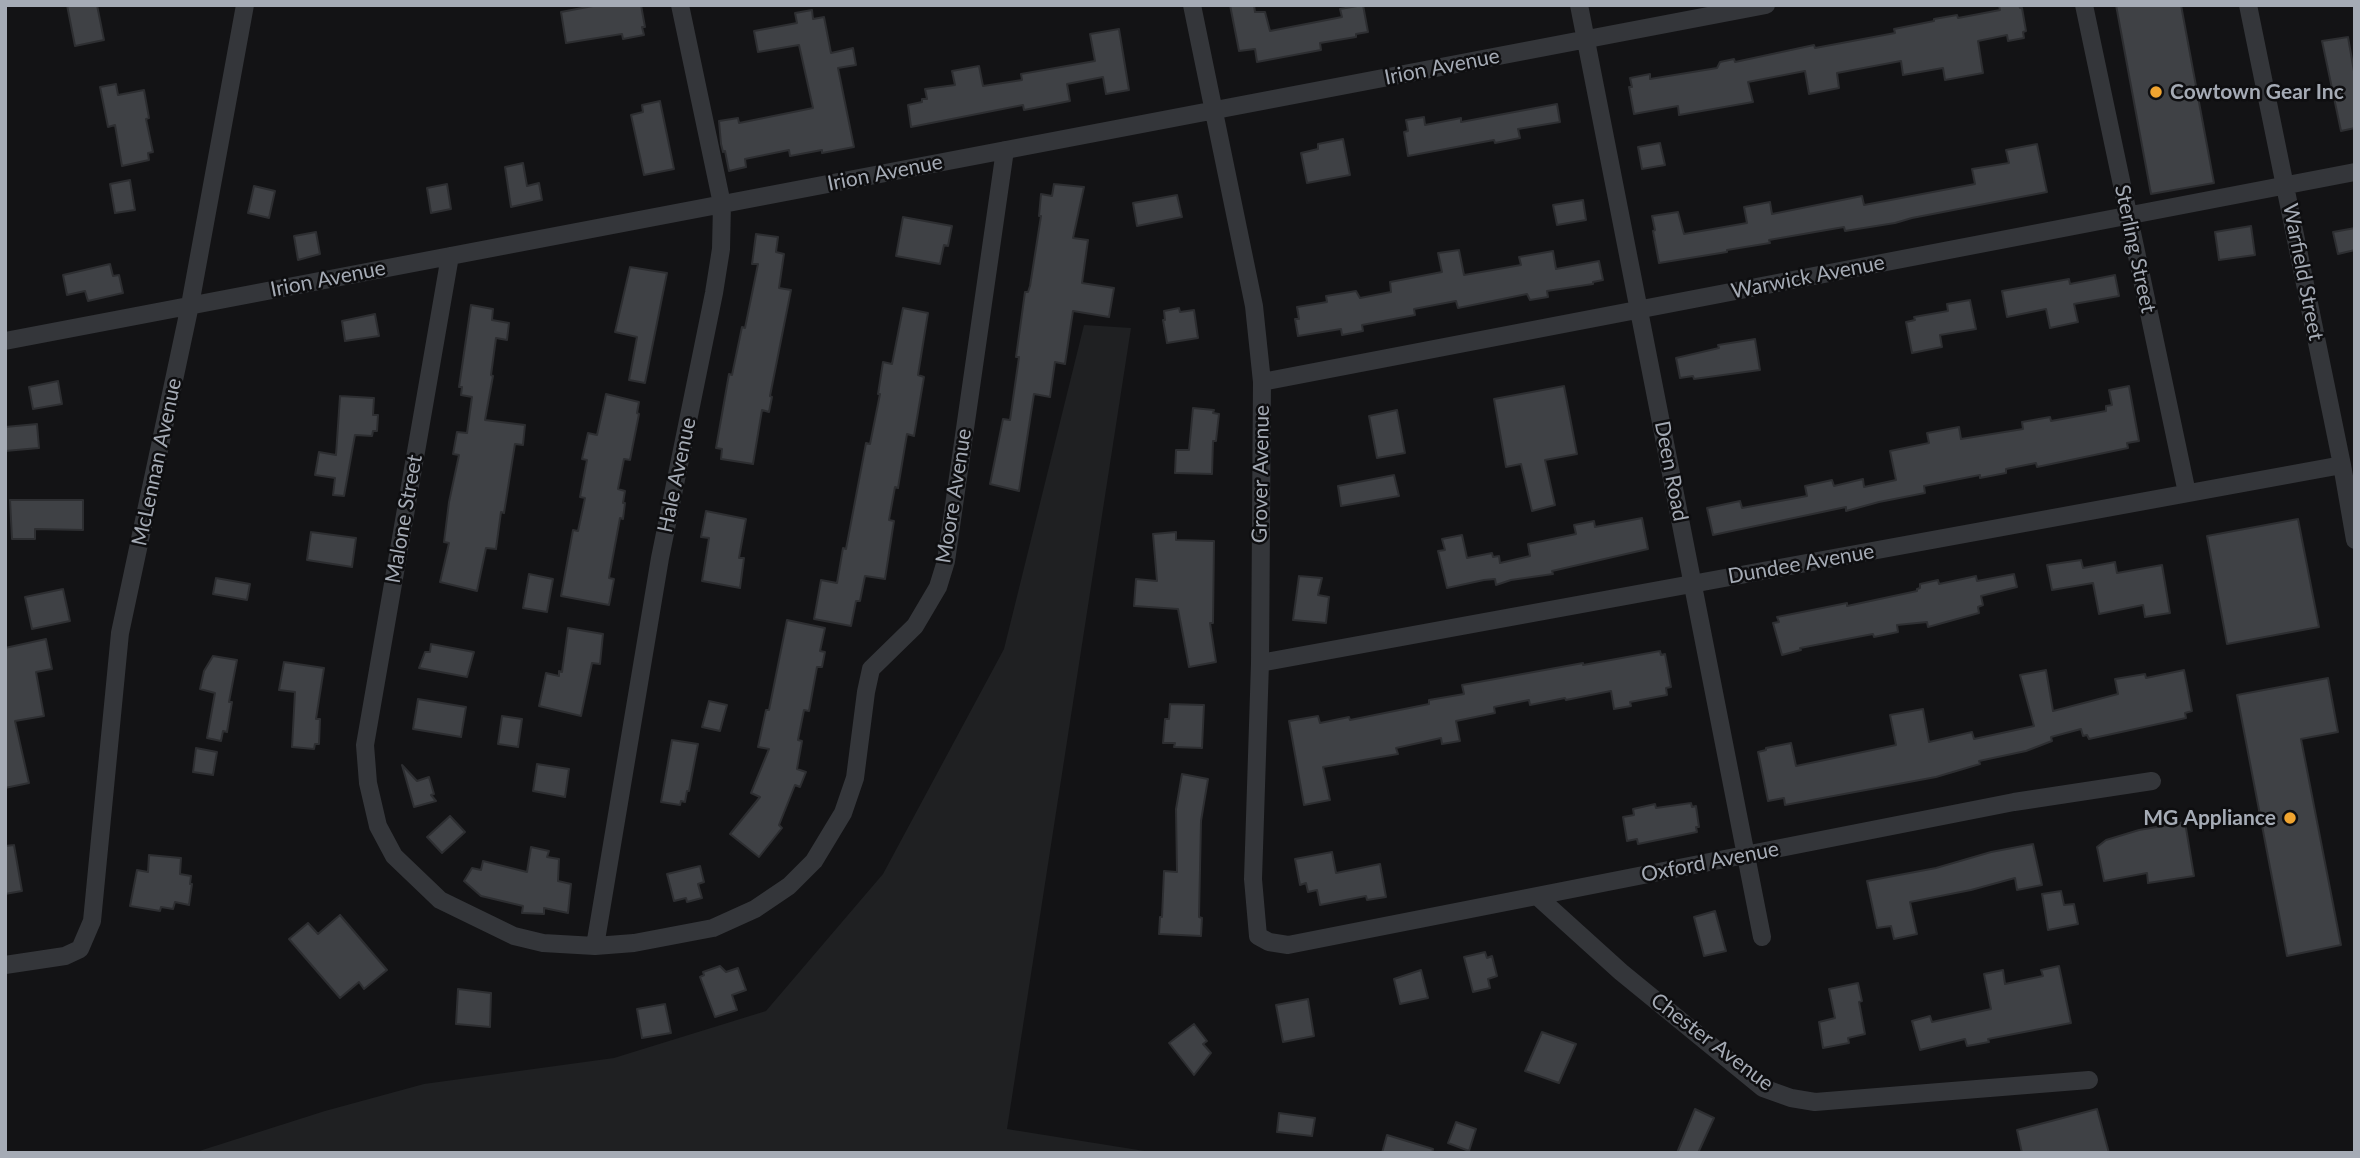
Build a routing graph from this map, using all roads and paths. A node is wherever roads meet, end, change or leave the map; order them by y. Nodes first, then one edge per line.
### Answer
1 (245, 5) edge
2 (680, 5) edge
3 (1192, 5) edge
4 (1579, 5) edge
5 (1766, 5) edge
6 (2084, 5) edge
7 (2248, 5) edge
8 (1586, 40) junction
9 (1214, 110) junction
10 (1005, 150) junction
11 (2355, 172) edge
12 (2286, 185) junction
13 (722, 204) junction
14 (2128, 216) junction
15 (450, 256) junction
16 (190, 305) junction
17 (1639, 310) junction
18 (5, 341) edge
19 (1262, 382) junction
20 (2342, 465) junction
21 (2187, 493) junction
22 (2355, 540) edge
23 (1693, 584) junction
24 (1259, 663) junction
25 (2152, 781) dead end
26 (368, 783) joint
27 (1746, 855) junction
28 (1537, 896) junction
29 (1762, 937) dead end
30 (1269, 943) joint
31 (595, 946) junction
32 (5, 965) edge
33 (2089, 1080) dead end

1 - 16 street, McLennan Avenue
2 - 13 street, Hale Avenue
3 - 9 street, Grover Avenue
4 - 8 street, Deen Road
5 - 8 street, Irion Avenue
6 - 14 street, Sterling Street
7 - 12 street, Warfield Street
8 - 9 street, Irion Avenue
8 - 17 street, Deen Road
9 - 10 street, Irion Avenue
9 - 19 street, Grover Avenue
10 - 13 street, Irion Avenue
10 - 31 street, Moore Avenue
11 - 12 street, Warwick Avenue
12 - 14 street, Warwick Avenue
12 - 20 street, Warfield Street
13 - 15 street, Irion Avenue
13 - 31 street, Hale Avenue
14 - 17 street, Warwick Avenue
14 - 21 street, Sterling Street
15 - 16 street, Irion Avenue
15 - 26 street, Malone Street
16 - 18 street, Irion Avenue
16 - 32 street, McLennan Avenue
17 - 19 street, Warwick Avenue
17 - 23 street, Deen Road
19 - 24 street, Grover Avenue
20 - 21 street, Dundee Avenue
20 - 22 street, Warfield Street
21 - 23 street, Dundee Avenue
23 - 24 street, Dundee Avenue
23 - 27 street, Deen Road
24 - 30 street, Grover Avenue
25 - 27 street, Oxford Avenue
26 - 31 street, Moore Avenue
27 - 28 street, Oxford Avenue
27 - 29 street, Deen Road
28 - 30 street, Oxford Avenue
28 - 33 street, Chester Avenue

